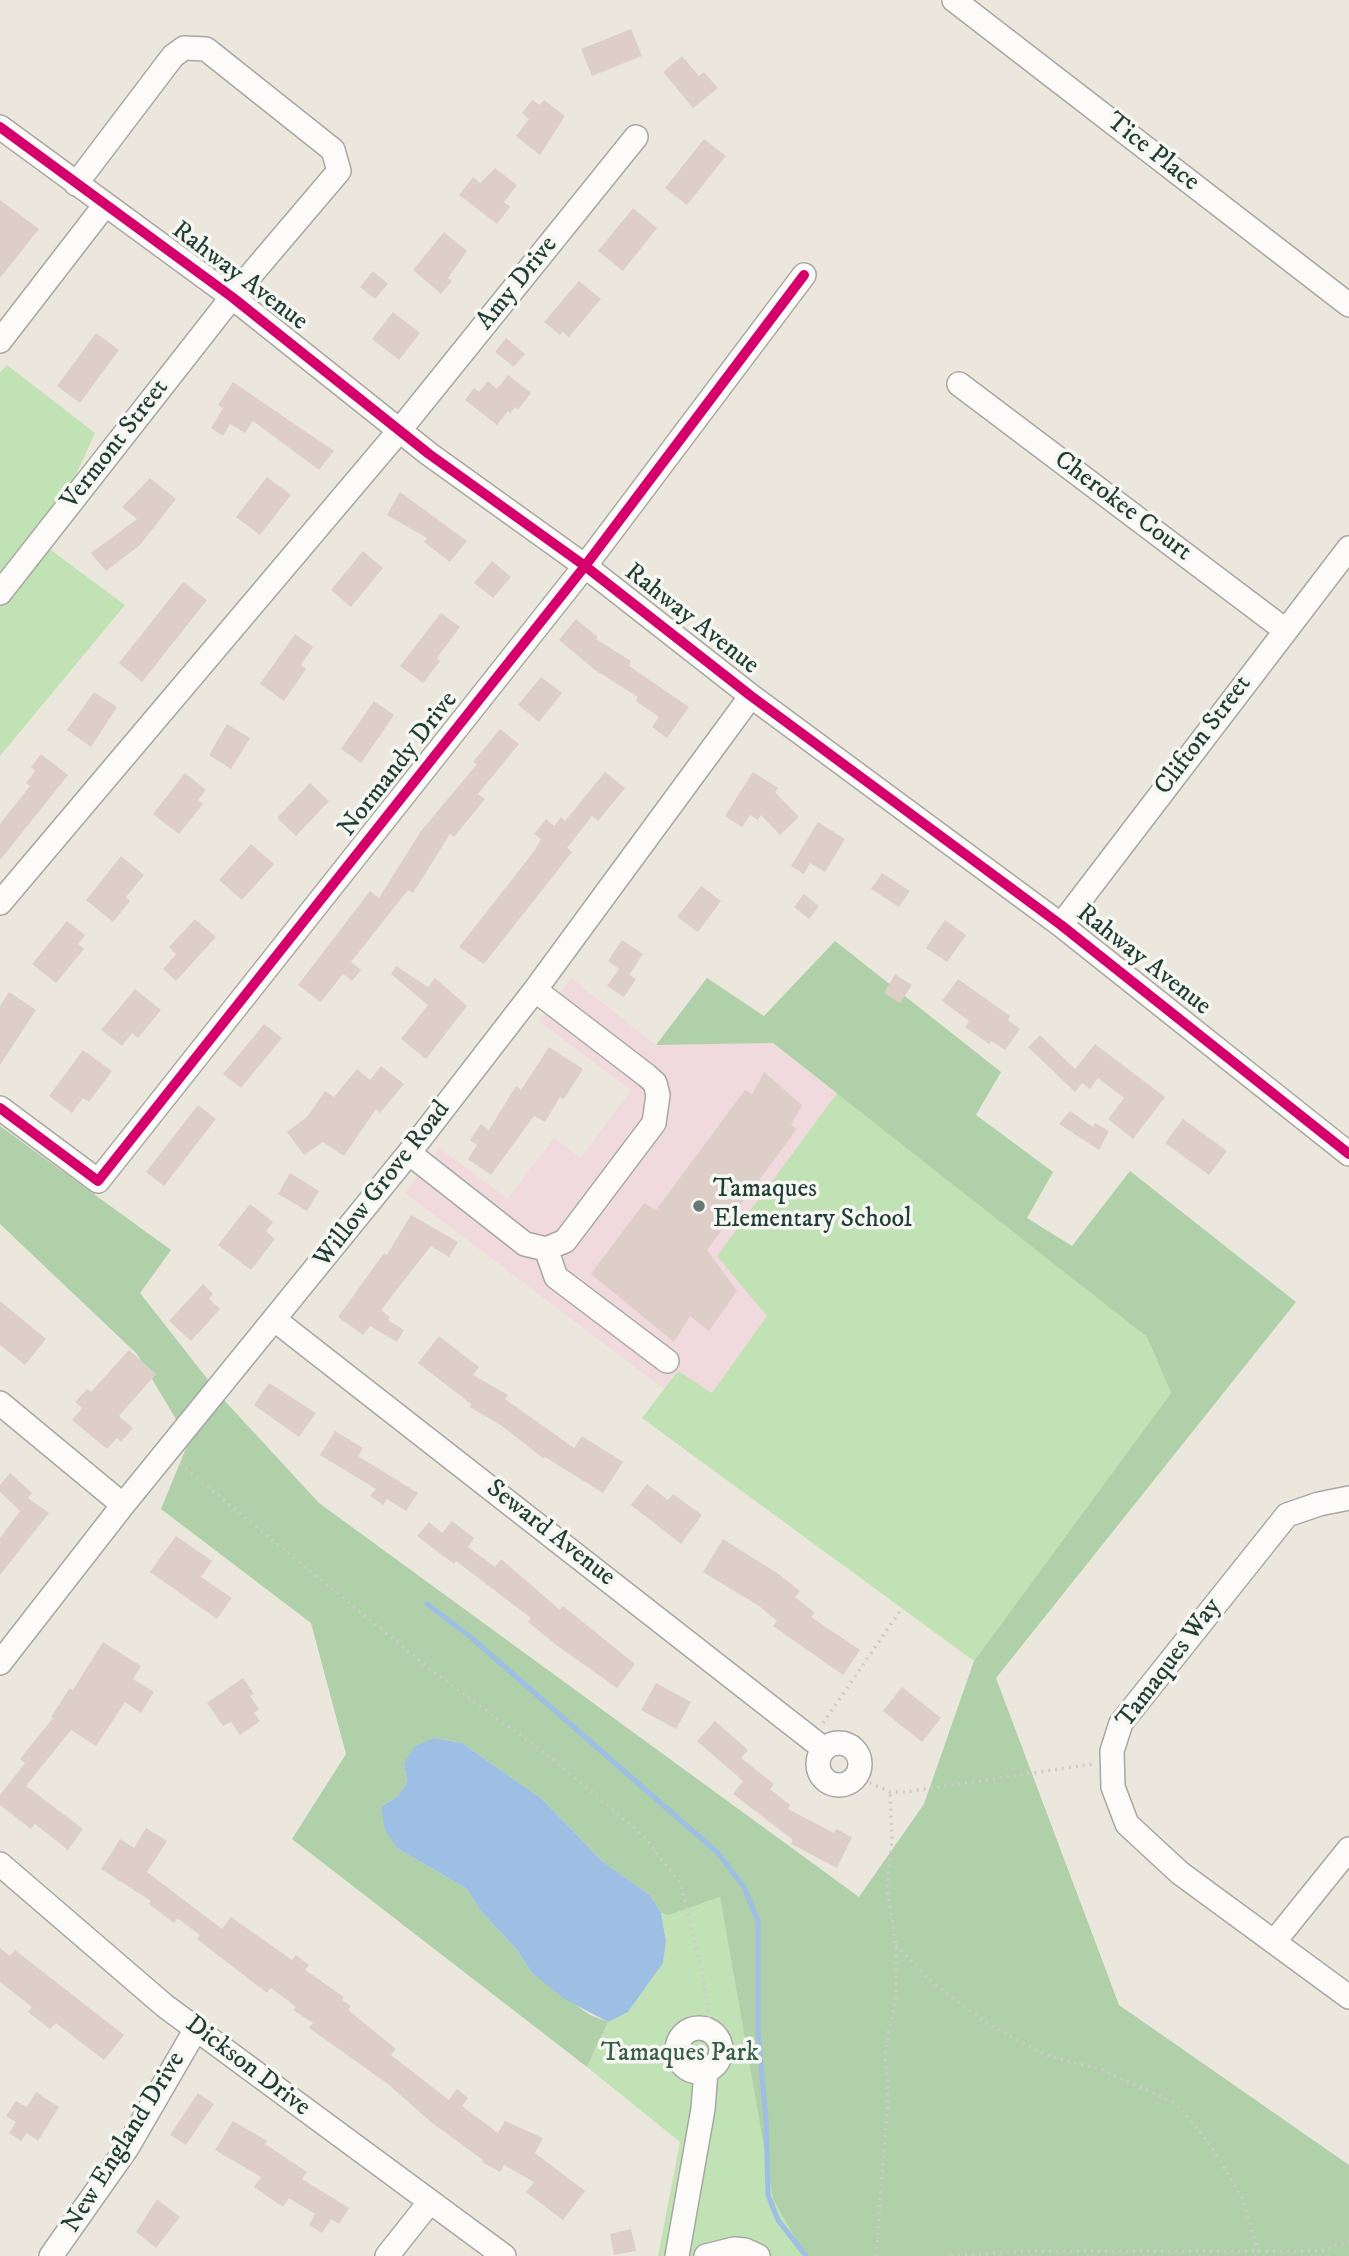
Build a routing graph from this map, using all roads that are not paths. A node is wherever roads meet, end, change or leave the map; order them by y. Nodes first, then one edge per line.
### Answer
1 (954, 0) edge
2 (0, 127) edge
3 (636, 137) dead end
4 (76, 184) junction
5 (105, 205) junction
6 (804, 275) dead end
7 (232, 297) junction
8 (1349, 305) edge
9 (2, 337) edge
10 (959, 384) dead end
11 (400, 431) junction
12 (1349, 548) edge
13 (585, 566) junction
14 (0, 593) edge
15 (1285, 630) junction
16 (751, 696) junction
17 (0, 903) edge
18 (1061, 925) junction
19 (535, 990) junction
20 (0, 1108) edge
21 (409, 1153) junction
22 (1349, 1154) edge
23 (546, 1249) junction
24 (275, 1320) junction
25 (667, 1361) dead end
26 (0, 1403) edge
27 (1349, 1499) edge
28 (123, 1506) junction
29 (0, 1663) edge
30 (818, 1744) junction
31 (1349, 1849) edge
32 (0, 1864) edge
33 (1274, 1942) junction
34 (1349, 1997) edge
35 (196, 2029) junction
36 (706, 2071) junction
37 (429, 2203) junction
38 (51, 2256) edge
39 (387, 2256) edge
40 (505, 2256) edge
41 (677, 2256) edge
42 (706, 2256) edge
43 (758, 2256) edge

1 - 8 street, Tice Place
2 - 4 street, Rahway Avenue
3 - 11 street, Amy Drive
4 - 5 street, Rahway Avenue
4 - 7 street, Vermont Street
5 - 7 street, Rahway Avenue
5 - 9 street
6 - 13 street, Normandy Drive
7 - 11 street, Rahway Avenue
7 - 14 street, Vermont Street
10 - 15 street, Cherokee Court
11 - 13 street, Rahway Avenue
11 - 17 street
12 - 15 street, Clifton Street
13 - 16 street, Rahway Avenue
13 - 20 street, Normandy Drive
15 - 18 street, Clifton Street
16 - 18 street, Rahway Avenue
16 - 19 street, Willow Grove Road
18 - 22 street, Rahway Avenue
19 - 21 street, Willow Grove Road
19 - 23 street
21 - 23 street
21 - 24 street, Willow Grove Road
23 - 25 street
24 - 28 street, Willow Grove Road
24 - 30 street, Seward Avenue
26 - 28 street
27 - 33 street, Tamaques Way
28 - 29 street, Willow Grove Road
30 - 30 street
31 - 33 street
32 - 35 street, Dickson Drive
33 - 34 street, Tamaques Way
35 - 37 street, Dickson Drive
35 - 38 street, New England Drive
36 - 36 street
36 - 41 street
37 - 39 street
37 - 40 street, Dickson Drive
42 - 43 street

